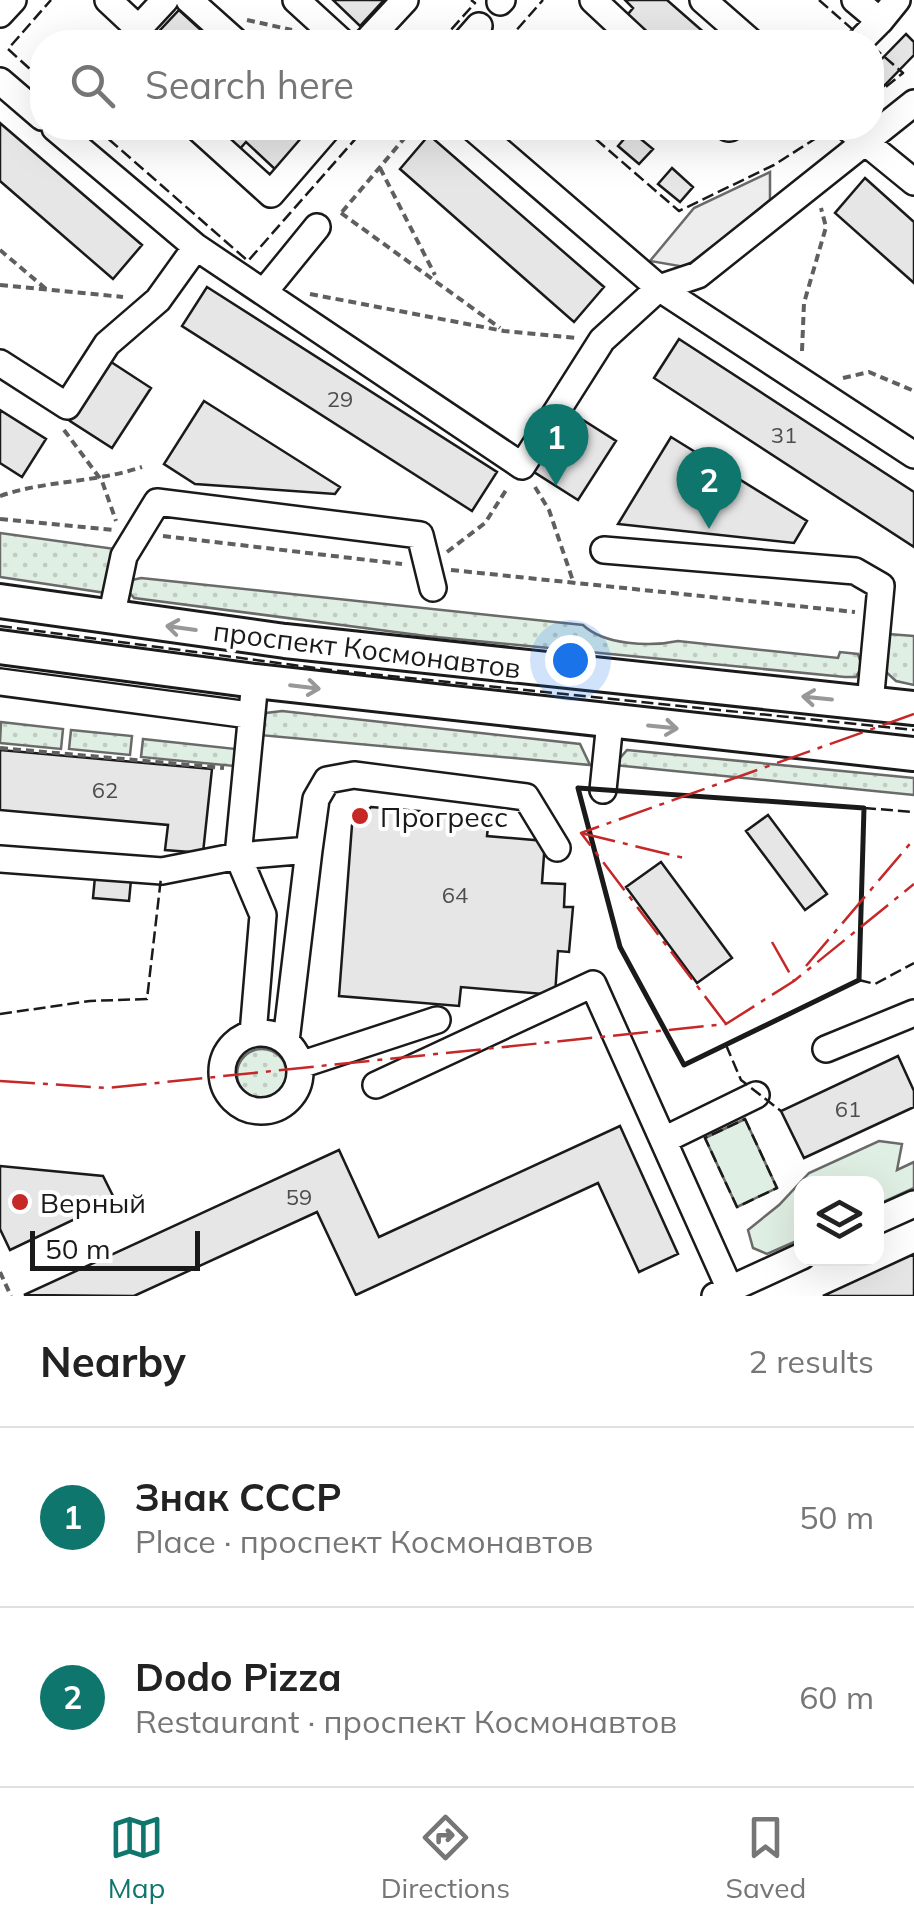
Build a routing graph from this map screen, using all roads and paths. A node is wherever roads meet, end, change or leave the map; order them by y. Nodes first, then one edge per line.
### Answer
1 (13, 0) edge
2 (108, 0) edge
3 (164, 0) edge
4 (296, 0) edge
5 (405, 0) edge
6 (593, 0) edge
7 (703, 0) edge
8 (855, 0) edge
9 (897, 0) edge
10 (199, 9) edge
11 (0, 14) edge
12 (316, 19) junction
13 (880, 21) junction
14 (128, 30) edge
15 (137, 30) edge
16 (223, 30) edge
17 (293, 30) edge
18 (304, 30) edge
19 (328, 30) edge
20 (377, 30) edge
21 (625, 30) edge
22 (737, 30) edge
23 (871, 30) edge
24 (0, 80) edge
25 (914, 103) edge
26 (30, 106) edge
27 (884, 120) edge
28 (69, 140) edge
29 (211, 140) edge
30 (318, 140) edge
31 (403, 140) edge
32 (487, 140) edge
33 (853, 140) edge
34 (863, 140) edge
35 (379, 167) junction
36 (914, 182) edge
37 (816, 183) junction
38 (341, 214) junction
39 (316, 227) joint
40 (196, 247) junction
41 (0, 250) edge
42 (437, 279) junction
43 (271, 283) junction
44 (0, 285) edge
45 (658, 288) junction
46 (49, 292) junction
47 (158, 300) junction
48 (504, 331) junction
49 (602, 340) junction
50 (0, 364) edge
51 (803, 382) junction
52 (914, 390) edge
53 (66, 406) junction
54 (914, 455) edge
55 (522, 466) junction
56 (142, 467) dead end
57 (102, 481) junction
58 (0, 496) edge
59 (0, 519) edge
60 (136, 533) junction
61 (604, 550) dead end
62 (430, 577) junction
63 (575, 586) junction
64 (0, 600) edge
65 (879, 614) junction
66 (111, 618) junction
67 (0, 647) edge
68 (255, 681) junction
69 (0, 682) edge
70 (870, 704) junction
71 (914, 708) edge
72 (249, 715) junction
73 (610, 722) junction
74 (0, 748) edge
75 (914, 754) edge
76 (244, 770) junction
77 (603, 790) dead end
78 (557, 848) dead end
79 (309, 850) junction
80 (238, 856) junction
81 (0, 859) edge
82 (914, 1012) edge
83 (437, 1020) dead end
84 (253, 1034) junction
85 (286, 1041) junction
86 (826, 1049) dead end
87 (300, 1064) junction
88 (376, 1085) dead end
89 (756, 1095) dead end
90 (664, 1140) junction
91 (914, 1204) edge
92 (884, 1217) edge
93 (794, 1260) edge
94 (0, 1272) edge
95 (726, 1294) edge
96 (11, 1296) edge

1 - 11 street
2 - 14 street
3 - 15 street
4 - 12 street
5 - 20 street
6 - 21 street
7 - 22 street
8 - 13 street
9 - 13 street
10 - 16 street
10 - 17 path
12 - 18 path
12 - 19 street
13 - 23 street
24 - 26 street
25 - 27 street
28 - 40 street
29 - 30 street
31 - 35 path
32 - 45 street
33 - 37 street
34 - 36 street
35 - 38 path
35 - 42 path
37 - 45 street
37 - 51 path
38 - 39 path
38 - 42 path
39 - 43 street
40 - 43 street
40 - 47 street
41 - 46 path
42 - 48 path
43 - 48 path
43 - 55 street
44 - 46 path
45 - 49 street
45 - 51 street
46 - 47 path
47 - 53 street
48 - 49 path
49 - 55 street
50 - 53 street
51 - 52 path
51 - 54 street
53 - 57 path
55 - 62 path
55 - 63 path
56 - 57 path
57 - 58 path
57 - 59 path
60 - 62 path
60 - 62 street
60 - 66 street
61 - 65 street
62 - 63 path
63 - 65 path
64 - 66 main road, проспект Космонавтов
65 - 70 street
70 -> 66 main road, проспект Космонавтов
67 - 68 main road, проспект Космонавтов
68 - 72 street
68 -> 73 main road, проспект Космонавтов
69 - 72 street
70 - 71 main road, проспект Космонавтов
72 - 76 street
73 -> 75 main road, проспект Космонавтов
73 - 77 street
74 - 76 path
76 - 80 street
78 - 79 street
79 - 80 street
79 - 85 street
80 - 81 street
80 - 84 street
82 - 86 street
83 - 87 street
84 - 85 street
84 - 87 street
85 - 87 street
88 - 90 street
89 - 90 street
90 - 95 street
91 - 92 street
93 - 95 street
94 - 96 path

